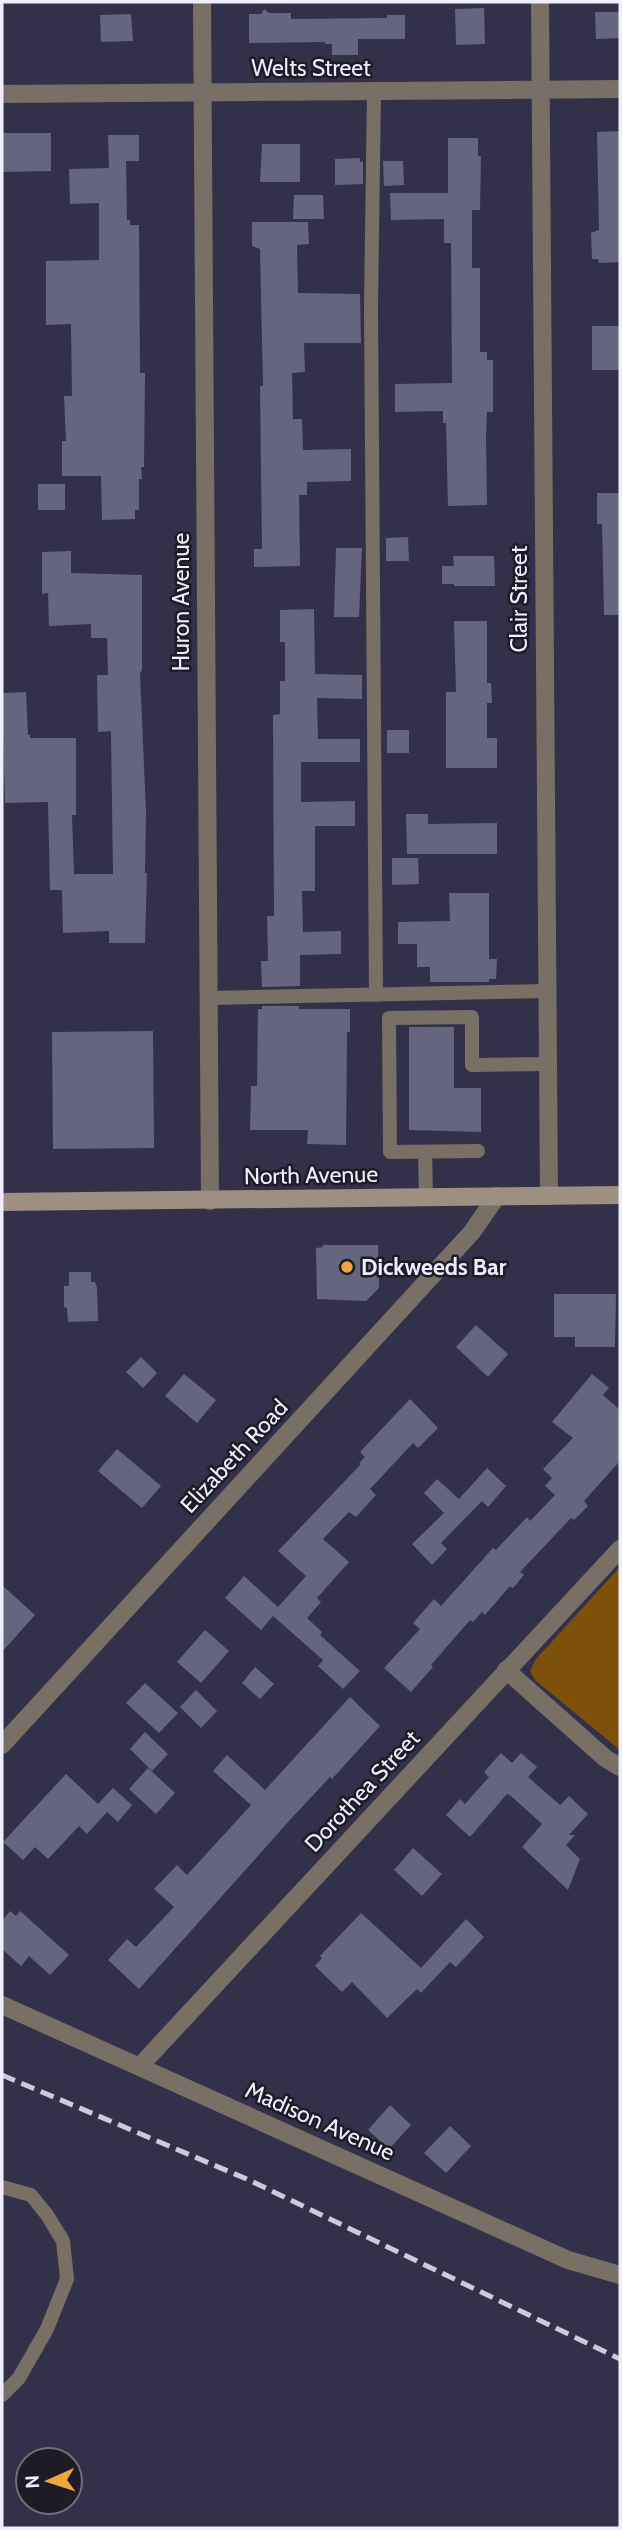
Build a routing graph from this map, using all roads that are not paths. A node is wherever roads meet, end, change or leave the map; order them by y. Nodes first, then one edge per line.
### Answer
1 (202, 2) edge
2 (540, 2) edge
3 (620, 89) edge
4 (541, 90) junction
5 (374, 92) junction
6 (203, 93) junction
7 (2, 94) edge
8 (546, 991) junction
9 (376, 995) junction
10 (208, 998) junction
11 (547, 1064) junction
12 (478, 1151) dead end
13 (425, 1152) junction
14 (620, 1195) edge
15 (497, 1196) junction
16 (549, 1196) junction
17 (426, 1198) junction
18 (210, 1201) junction
19 (2, 1202) edge
20 (620, 1549) edge
21 (506, 1670) junction
22 (2, 1745) edge
23 (620, 1767) edge
24 (2, 2005) edge
25 (140, 2066) junction
26 (2, 2187) edge
27 (620, 2275) edge
28 (2, 2395) edge

1 - 6 street, Huron Avenue
2 - 4 street, Clair Street
3 - 4 street, Welts Street
4 - 5 street, Welts Street
4 - 8 street, Clair Street
5 - 6 street, Welts Street
5 - 9 lane
6 - 7 street, Welts Street
6 - 10 street, Huron Avenue
8 - 9 lane
8 - 11 street, Clair Street
9 - 10 lane
10 - 18 street, Huron Avenue
11 - 13 lane
11 - 16 street, Clair Street
12 - 13 lane
13 - 17 lane
14 - 16 main road, North Avenue
15 - 16 main road, North Avenue
15 - 17 main road, North Avenue
15 - 22 street, Elizabeth Road
17 - 18 main road, North Avenue
18 - 19 main road, North Avenue
20 - 21 street, Dorothea Street
21 - 23 street
21 - 25 street, Dorothea Street
24 - 25 street, Madison Avenue
25 - 27 street, Madison Avenue
26 - 28 lane

